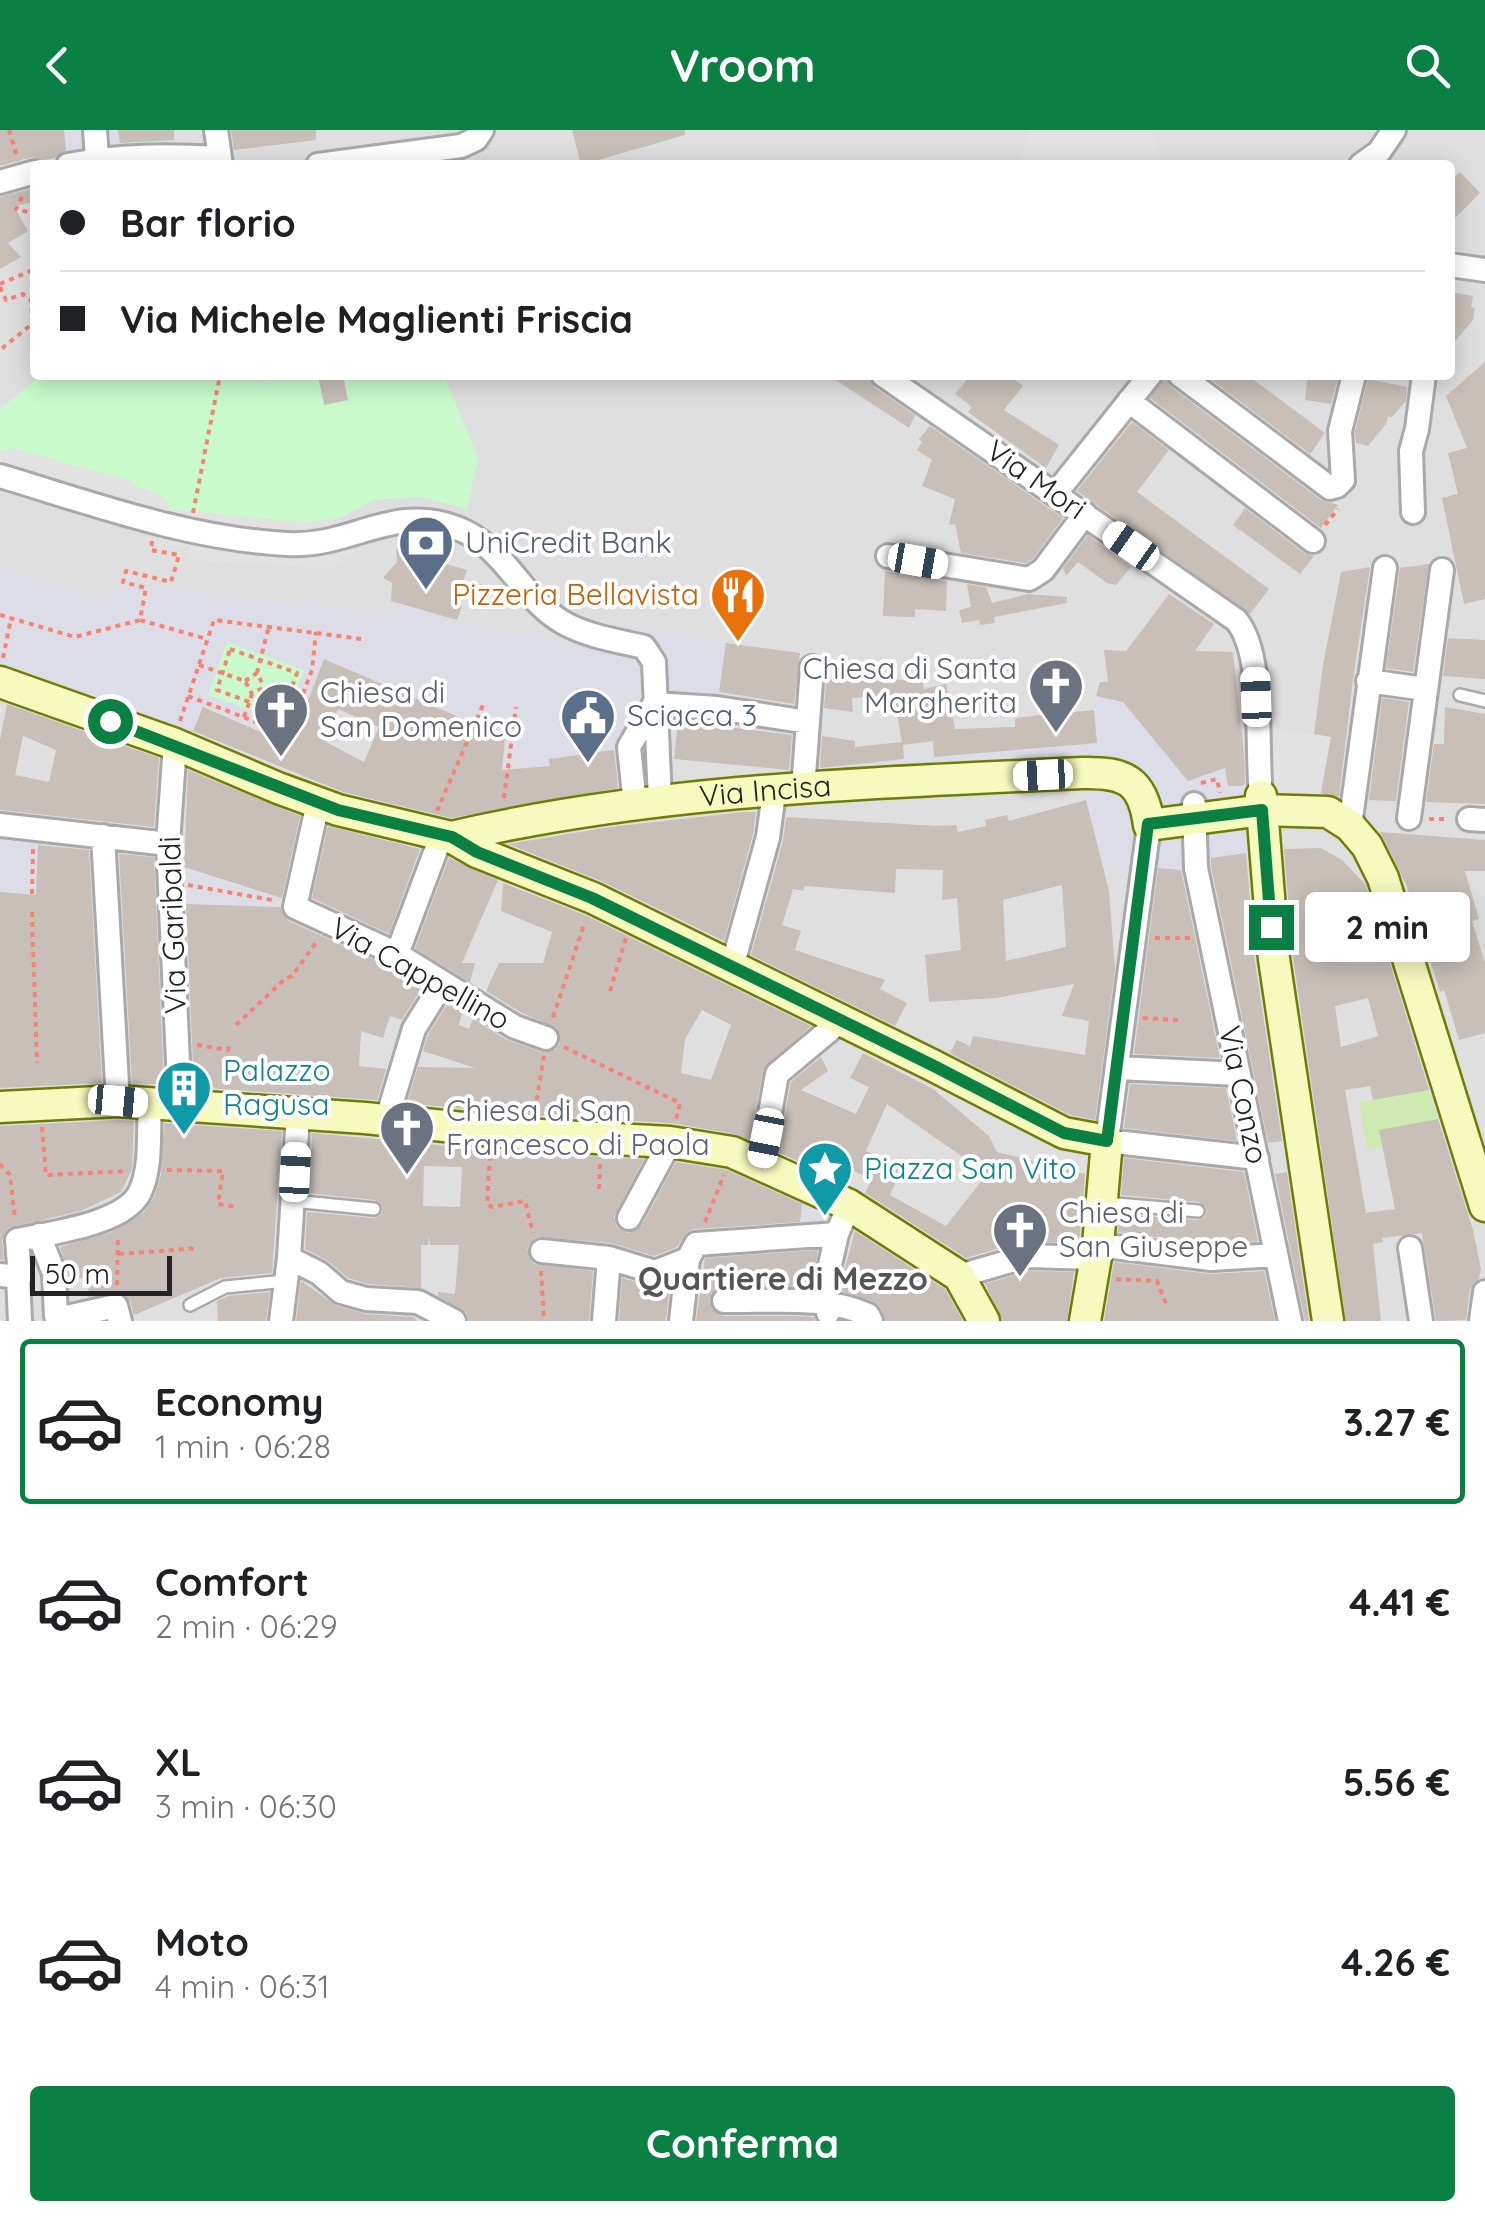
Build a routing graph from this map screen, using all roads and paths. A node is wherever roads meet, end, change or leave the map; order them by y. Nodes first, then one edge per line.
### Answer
1 (95, 130) edge
2 (216, 130) edge
3 (482, 130) edge
4 (1394, 130) edge
5 (5, 131) edge
6 (97, 158) junction
7 (89, 160) edge
8 (204, 160) edge
9 (220, 160) edge
10 (356, 160) edge
11 (1368, 160) edge
12 (19, 176) edge
13 (16, 209) dead end
14 (30, 213) edge
15 (1455, 266) edge
16 (1485, 270) edge
17 (30, 271) edge
18 (0, 286) edge
19 (30, 300) edge
20 (30, 326) edge
21 (0, 350) edge
22 (219, 380) edge
23 (889, 380) edge
24 (1146, 380) edge
25 (1187, 380) edge
26 (1353, 380) edge
27 (1417, 380) edge
28 (1129, 401) junction
29 (0, 476) edge
30 (1338, 486) junction
31 (1056, 493) junction
32 (1413, 512) dead end
33 (1085, 514) junction
34 (154, 522) junction
35 (188, 530) junction
36 (1314, 541) joint
37 (888, 556) dead end
38 (1384, 568) dead end
39 (1442, 570) dead end
40 (0, 615) edge
41 (11, 618) junction
42 (140, 620) junction
43 (269, 626) junction
44 (316, 632) junction
45 (208, 639) junction
46 (362, 639) dead end
47 (262, 660) junction
48 (199, 665) junction
49 (812, 666) dead end
50 (0, 672) edge
51 (221, 672) junction
52 (257, 673) junction
53 (1368, 680) junction
54 (245, 681) junction
55 (0, 682) edge
56 (264, 687) junction
57 (1425, 690) junction
58 (252, 694) junction
59 (288, 695) junction
60 (188, 696) junction
61 (1460, 696) dead end
62 (249, 702) junction
63 (1485, 702) edge
64 (654, 704) junction
65 (483, 705) dead end
66 (516, 707) dead end
67 (244, 717) junction
68 (808, 722) junction
69 (175, 744) junction
70 (788, 790) junction
71 (504, 798) dead end
72 (1261, 798) junction
73 (318, 802) junction
74 (647, 803) junction
75 (1194, 803) junction
76 (1147, 814) junction
77 (1409, 818) dead end
78 (1344, 819) junction
79 (0, 826) edge
80 (36, 829) junction
81 (441, 834) junction
82 (103, 836) junction
83 (168, 844) junction
84 (171, 882) junction
85 (32, 894) dead end
86 (592, 898) junction
87 (284, 904) junction
88 (32, 912) dead end
89 (636, 920) junction
90 (329, 923) junction
91 (1134, 938) junction
92 (1210, 938) junction
93 (397, 954) junction
94 (732, 967) junction
95 (442, 984) junction
96 (610, 991) dead end
97 (1123, 1018) junction
98 (838, 1019) junction
99 (1178, 1020) dead end
100 (236, 1025) dead end
101 (546, 1038) junction
102 (178, 1041) junction
103 (230, 1042) dead end
104 (37, 1063) dead end
105 (1118, 1068) junction
106 (1238, 1074) junction
107 (118, 1101) junction
108 (41, 1103) junction
109 (165, 1105) junction
110 (0, 1107) edge
111 (535, 1110) dead end
112 (298, 1114) junction
113 (386, 1122) junction
114 (491, 1132) junction
115 (1107, 1141) junction
116 (670, 1142) junction
117 (732, 1152) junction
118 (1257, 1158) junction
119 (0, 1164) edge
120 (761, 1164) junction
121 (146, 1170) junction
122 (293, 1201) junction
123 (1101, 1202) junction
124 (849, 1205) junction
125 (1485, 1206) edge
126 (237, 1207) dead end
127 (374, 1209) dead end
128 (1198, 1211) dead end
129 (118, 1215) junction
130 (629, 1218) dead end
131 (838, 1234) junction
132 (28, 1238) junction
133 (696, 1242) junction
134 (199, 1248) dead end
135 (1410, 1248) dead end
136 (542, 1251) junction
137 (119, 1254) junction
138 (1276, 1255) junction
139 (609, 1258) junction
140 (1094, 1260) junction
141 (288, 1270) junction
142 (12, 1276) edge
143 (959, 1276) junction
144 (1485, 1292) edge
145 (724, 1302) dead end
146 (190, 1305) dead end
147 (1166, 1306) dead end
148 (828, 1308) junction
149 (118, 1313) edge
150 (20, 1321) edge
151 (281, 1321) edge
152 (454, 1321) edge
153 (544, 1321) edge
154 (604, 1321) edge
155 (681, 1321) edge
156 (870, 1321) edge
157 (984, 1321) edge
158 (1085, 1321) edge
159 (1290, 1321) edge
160 (1328, 1321) edge
161 (1421, 1321) edge
162 (1481, 1321) edge

1 - 6 street
2 - 9 street
3 - 10 street
4 - 11 street
5 - 12 path
6 - 7 street
6 - 8 street
13 - 14 path
15 - 16 street
17 - 18 path
18 - 19 path
20 - 21 path
22 - 35 path
23 - 31 street, Via Mori
24 - 28 street
25 - 30 street
26 - 30 street
27 - 32 street
28 - 31 street
28 - 36 street
29 - 34 street
30 - 36 path
31 - 33 street, Via Mori
33 - 37 street
33 - 72 street, Via Mori
34 - 35 street
34 - 42 path
35 - 64 street
38 - 53 street
39 - 57 street
40 - 41 path
41 - 42 path
41 - 50 path
42 - 45 path
43 - 44 path
43 - 45 path
43 - 47 path
44 - 46 path
44 - 67 path
45 - 48 path
47 - 51 path
47 - 52 path
47 - 59 path
48 - 51 path
48 - 60 path
49 - 68 street
51 - 54 path
51 - 62 path
52 - 54 path
52 - 56 path
53 - 57 street
53 - 78 street
54 - 58 path
55 - 69 street
56 - 58 path
56 - 59 path
57 - 77 street
58 - 62 path
59 - 62 path
60 - 67 path
60 - 69 path
61 - 63 lane
62 - 67 path
64 - 68 street
64 - 74 street
65 - 81 path
66 - 71 path
68 - 70 street
69 - 73 street
69 - 83 street, Via Garibaldi
70 - 74 street, Via Incisa
70 - 76 street, Via Incisa
70 - 94 street
72 - 75 street
72 - 75 path
72 - 78 street
72 - 160 street
73 - 81 street
73 - 87 street
74 - 81 street, Via Incisa
75 - 76 street
75 - 92 street, Via Conzo
76 - 91 street
78 - 125 street
79 - 80 street
80 - 82 street
80 - 85 path
81 - 86 street
81 - 93 street
82 - 83 street
82 - 107 street
83 - 84 street, Via Garibaldi
84 - 87 path
84 - 102 street, Via Garibaldi
86 - 89 street
86 - 101 path
87 - 90 street, Via Cappellino
88 - 104 path
89 - 94 street
89 - 96 path
90 - 93 street, Via Cappellino
90 - 100 path
91 - 92 path
91 - 97 street
92 - 106 street, Via Conzo
93 - 95 street, Via Cappellino
94 - 98 street
95 - 101 street, Via Cappellino
95 - 113 street
97 - 99 path
97 - 105 street
98 - 115 street
98 - 120 street
101 - 111 path
101 - 116 path
102 - 103 path
102 - 109 street, Via Garibaldi
105 - 106 street
105 - 115 street
106 - 118 street, Via Conzo
107 - 108 street
107 - 109 street
108 - 110 street
108 - 121 path
109 - 112 street
109 - 121 street, Via Garibaldi
112 - 113 street
112 - 122 street
113 - 114 street
114 - 116 street
114 - 136 path
115 - 118 street
115 - 123 street
116 - 117 street
116 - 130 street
117 - 120 street
117 - 133 path
118 - 138 street, Via Conzo
119 - 132 path
120 - 124 street
121 - 126 path
121 - 129 street
122 - 127 lane
122 - 141 street
123 - 128 lane
123 - 140 street
124 - 131 street
124 - 143 street
129 - 132 street
129 - 137 path
131 - 133 street
131 - 148 street
132 - 142 street
132 - 149 street
133 - 139 street
133 - 155 street
134 - 137 path
135 - 161 street
136 - 139 street
136 - 153 path
137 - 149 path
138 - 140 street
138 - 159 street, Via Conzo
139 - 154 street
140 - 143 street
140 - 147 path
140 - 158 street
141 - 146 lane
141 - 151 street
141 - 152 street
142 - 150 street
143 - 157 street
144 - 162 street
145 - 148 street
148 - 156 street

